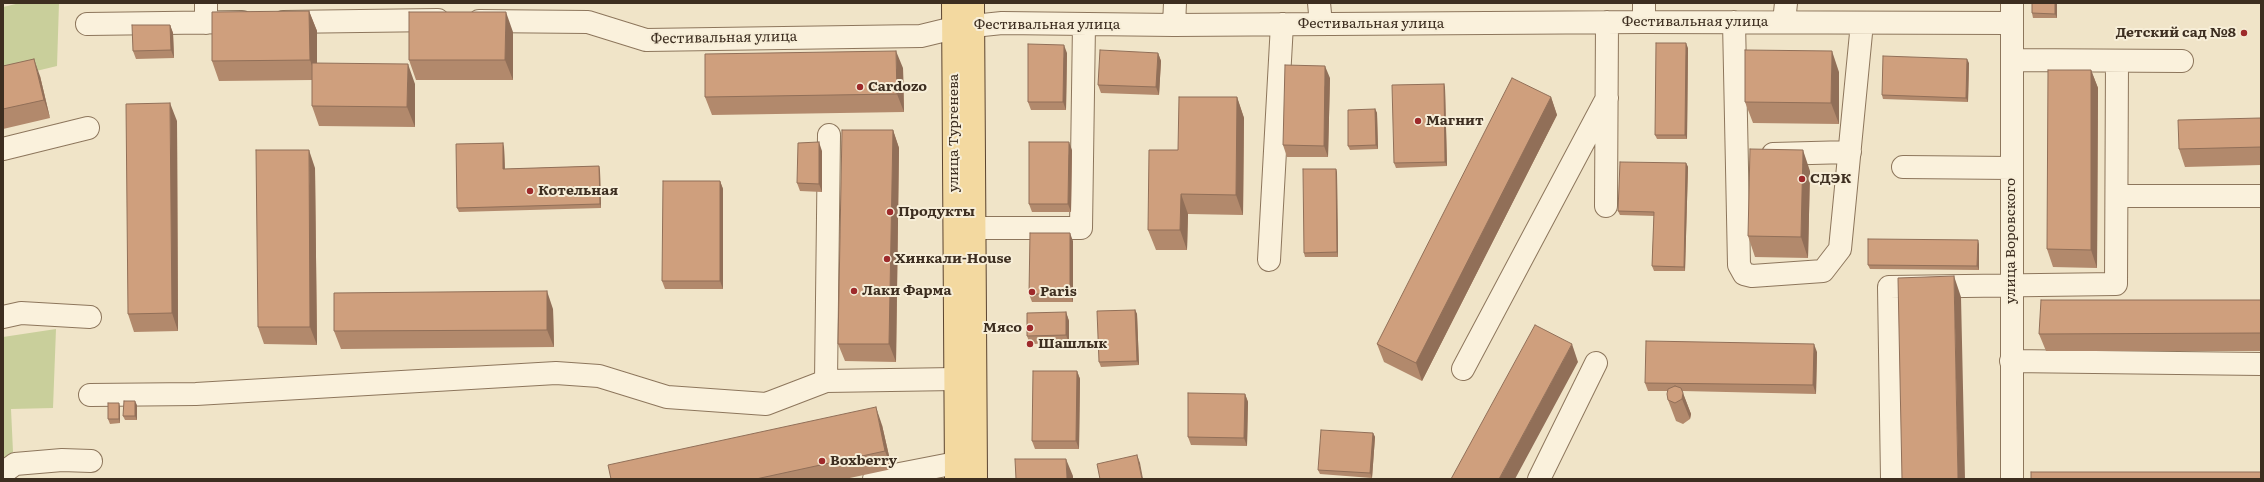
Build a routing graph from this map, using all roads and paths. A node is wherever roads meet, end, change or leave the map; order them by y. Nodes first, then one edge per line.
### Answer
1 (953, 3) edge
2 (973, 3) edge
3 (1175, 3) edge
4 (1644, 12) edge
5 (206, 13) edge
6 (1785, 13) edge
7 (2011, 13) edge
8 (1320, 14) edge
9 (1607, 22) junction
10 (1734, 22) junction
11 (1862, 22) junction
12 (87, 24) dead end
13 (1084, 24) junction
14 (1282, 24) junction
15 (1174, 25) junction
16 (963, 26) junction
17 (2012, 60) junction
18 (2117, 61) junction
19 (2182, 61) dead end
20 (1607, 98) junction
21 (88, 128) dead end
22 (829, 135) dead end
23 (3, 149) edge
24 (1850, 152) junction
25 (1736, 155) junction
26 (1903, 167) dead end
27 (2012, 168) junction
28 (2117, 196) junction
29 (2261, 196) edge
30 (1606, 206) dead end
31 (974, 228) junction
32 (1269, 260) dead end
33 (2012, 286) junction
34 (3, 317) edge
35 (90, 317) dead end
36 (2011, 361) junction
37 (1596, 363) dead end
38 (2261, 364) edge
39 (1463, 369) dead end
40 (955, 379) junction
41 (826, 381) junction
42 (90, 395) dead end
43 (91, 460) dead end
44 (62, 469) edge
45 (956, 471) edge
46 (3, 473) edge
47 (874, 479) edge
48 (976, 479) edge
49 (1539, 479) edge
50 (1892, 479) edge
51 (2012, 479) edge

1 - 16 main road, улица Тургенева
2 - 16 main road, улица Тургенева
3 - 15 street
4 - 9 street, Фестивальная улица
4 - 10 street, Фестивальная улица
5 - 12 street, Фестивальная улица
5 - 16 street, Фестивальная улица
6 - 10 street, Фестивальная улица
6 - 11 street, Фестивальная улица
7 - 11 street, Фестивальная улица
7 - 17 street, улица Воровского
8 - 9 street, Фестивальная улица
8 - 14 street, Фестивальная улица
9 - 20 street
10 - 25 street
11 - 24 street
13 - 15 street, Фестивальная улица
13 - 16 street, Фестивальная улица
13 - 31 street
14 - 15 street, Фестивальная улица
14 - 32 street
16 - 31 main road, улица Тургенева
16 - 40 main road, улица Тургенева
17 - 18 street
17 - 27 street, улица Воровского
18 - 19 street
18 - 28 street
20 - 30 street
20 - 39 street
21 - 23 street
22 - 41 street
24 - 25 street
24 - 25 street
26 - 27 street
27 - 33 street, улица Воровского
28 - 29 street
28 - 33 street
31 - 48 main road, улица Тургенева
33 - 36 street, улица Воровского
33 - 50 street
34 - 35 street
36 - 38 street
36 - 51 street, улица Воровского
37 - 49 street
40 - 41 street
40 - 45 main road, улица Тургенева
41 - 42 street
43 - 44 street
44 - 46 street
45 - 47 street

